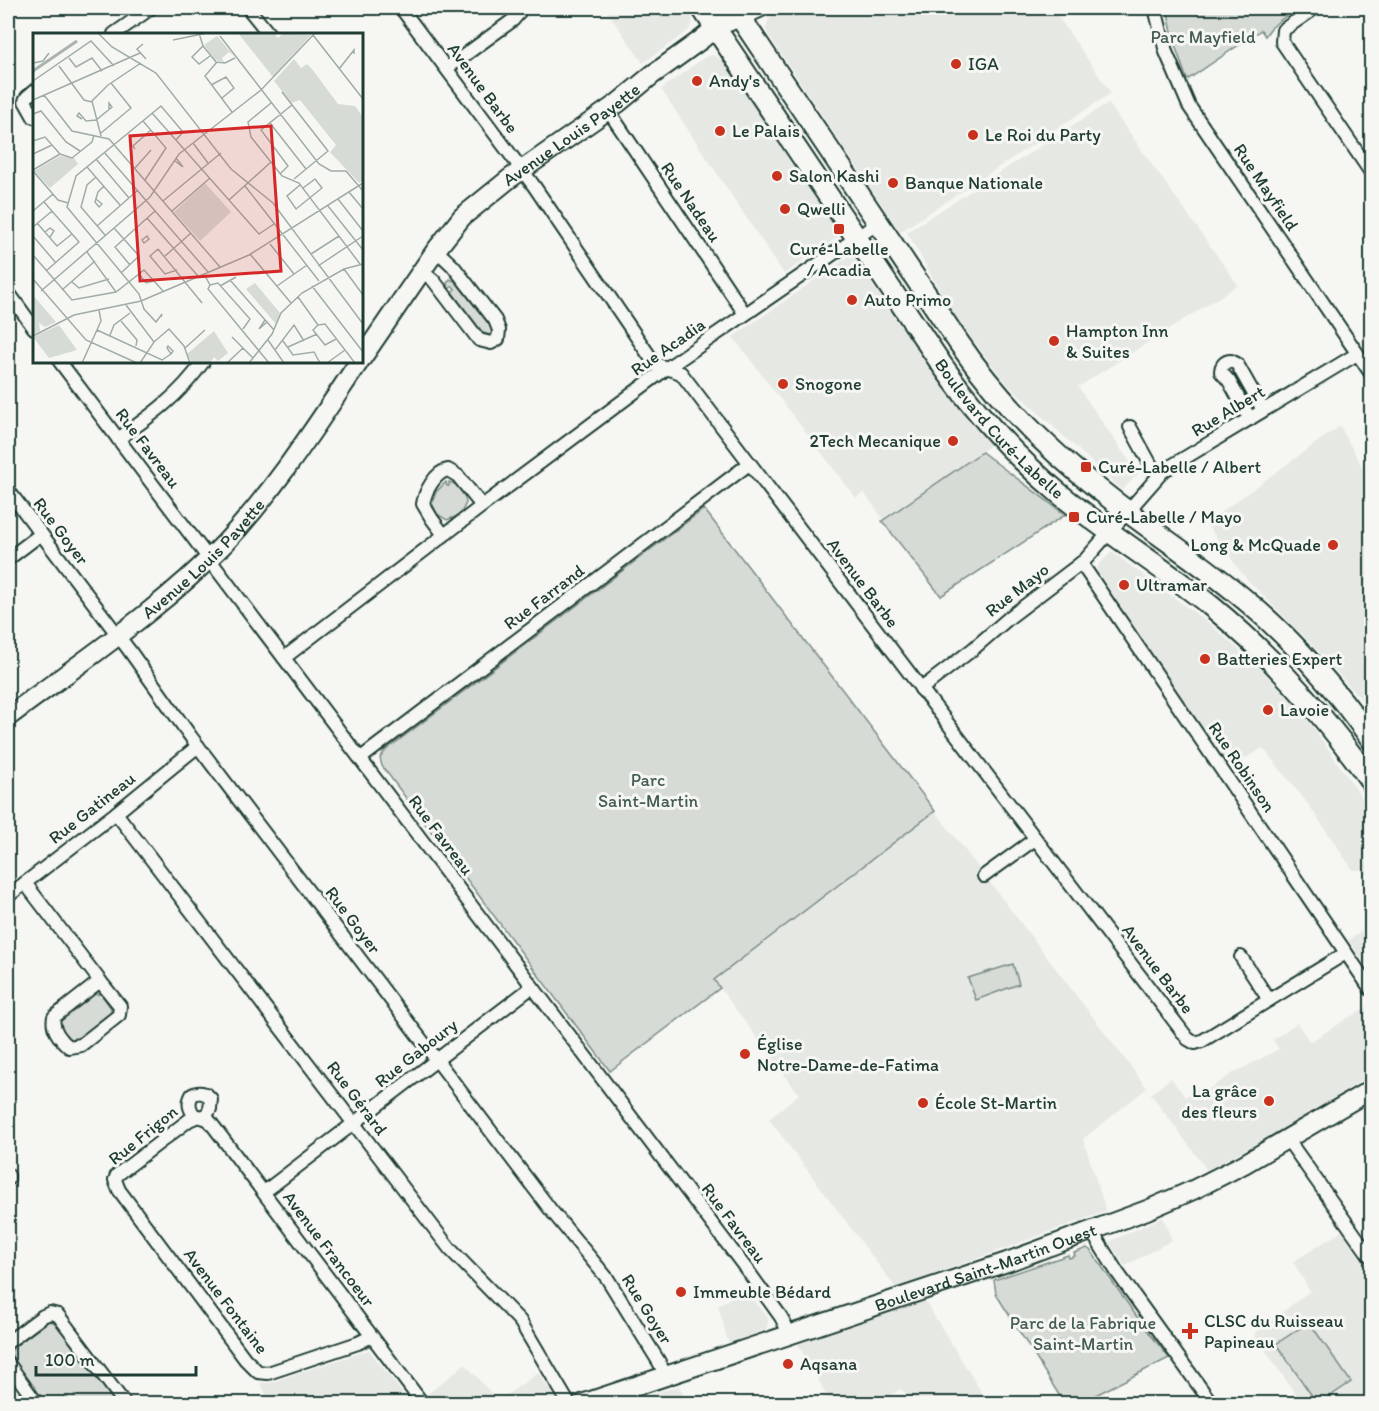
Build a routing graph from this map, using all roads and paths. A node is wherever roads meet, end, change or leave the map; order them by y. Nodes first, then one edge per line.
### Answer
1 (151, 8) edge
2 (248, 8) edge
3 (400, 8) edge
4 (520, 8) edge
5 (702, 8) edge
6 (759, 8) edge
7 (1155, 8) edge
8 (1315, 8) edge
9 (737, 10) edge
10 (716, 28) junction
11 (115, 33) edge
12 (268, 33) edge
13 (447, 68) junction
14 (33, 92) edge
15 (608, 110) junction
16 (33, 115) edge
17 (522, 170) junction
18 (1371, 174) edge
19 (878, 223) junction
20 (856, 238) junction
21 (436, 250) junction
22 (422, 271) junction
23 (8, 292) edge
24 (745, 314) junction
25 (32, 320) edge
26 (1357, 354) junction
27 (363, 356) edge
28 (61, 363) edge
29 (202, 363) edge
30 (358, 363) edge
31 (667, 368) junction
32 (1371, 375) edge
33 (1263, 410) junction
34 (1250, 418) junction
35 (1130, 427) dead end
36 (118, 439) junction
37 (749, 464) junction
38 (1159, 474) junction
39 (8, 490) edge
40 (482, 506) junction
41 (1126, 511) junction
42 (1109, 531) junction
43 (41, 534) junction
44 (444, 536) junction
45 (209, 558) junction
46 (8, 559) edge
47 (1081, 563) junction
48 (116, 635) junction
49 (284, 658) junction
50 (921, 689) junction
51 (8, 717) edge
52 (1371, 740) edge
53 (198, 746) junction
54 (361, 758) junction
55 (1371, 783) edge
56 (116, 813) junction
57 (1035, 839) junction
58 (984, 876) dead end
59 (25, 883) junction
60 (8, 896) edge
61 (1346, 953) junction
62 (1241, 957) dead end
63 (100, 981) junction
64 (532, 987) junction
65 (1371, 991) edge
66 (1269, 1000) junction
67 (437, 1060) junction
68 (1371, 1089) edge
69 (200, 1117) joint
70 (354, 1124) junction
71 (1287, 1140) junction
72 (116, 1183) joint
73 (264, 1192) junction
74 (1092, 1232) junction
75 (1371, 1259) edge
76 (789, 1333) junction
77 (372, 1336) junction
78 (8, 1342) edge
79 (8, 1363) edge
80 (664, 1375) junction
81 (628, 1396) edge
82 (37, 1404) edge
83 (125, 1404) edge
84 (423, 1404) edge
85 (570, 1404) edge
86 (582, 1404) edge
87 (1212, 1404) edge

1 - 11 street
2 - 12 street
3 - 13 street, Avenue Barbe
4 - 13 street
5 - 10 main road, Boulevard Curé-Labelle
6 - 9 street, Avenue Louis Payette
7 - 26 street, Rue Mayfield
8 - 18 street
9 - 10 street, Avenue Louis Payette
9 - 19 main road, Boulevard Curé-Labelle
10 - 15 street, Avenue Louis Payette
10 - 20 main road, Boulevard Curé-Labelle
13 - 17 street, Avenue Barbe
14 - 16 street
15 - 17 street, Avenue Louis Payette
15 - 24 street, Rue Nadeau
17 - 21 street, Avenue Louis Payette
17 - 31 street, Avenue Barbe
19 - 20 street, Rue Acadia
19 - 41 main road, Boulevard Curé-Labelle
20 - 24 street, Rue Acadia
20 - 42 main road, Boulevard Curé-Labelle
21 - 22 street, Avenue Louis Payette
21 - 22 street
22 - 27 street, Avenue Louis Payette
23 - 25 street
24 - 31 street, Rue Acadia
26 - 32 street, Rue Mayfield
26 - 33 street, Rue Albert
28 - 36 street, Rue Favreau
29 - 36 street
30 - 45 street, Avenue Louis Payette
31 - 37 street, Avenue Barbe
31 - 40 street, Rue Acadia
33 - 34 street, Rue Albert
33 - 34 street
34 - 38 street, Rue Albert
35 - 38 street
36 - 45 street, Rue Favreau
37 - 50 street, Avenue Barbe
37 - 54 street, Rue Farrand
38 - 41 street, Rue Albert
39 - 43 street, Rue Goyer
40 - 44 street, Rue Acadia
40 - 44 street
41 - 42 street, Rue Mayo
41 - 52 main road, Boulevard Curé-Labelle
42 - 47 street, Rue Mayo
42 - 55 main road, Boulevard Curé-Labelle
43 - 46 street
43 - 48 street, Rue Goyer
44 - 49 street, Rue Acadia
45 - 48 street, Avenue Louis Payette
45 - 49 street, Rue Favreau
47 - 50 street, Rue Mayo
47 - 61 street, Rue Robinson
48 - 51 street, Avenue Louis Payette
48 - 53 street, Rue Goyer
49 - 54 street, Rue Favreau
50 - 57 street, Avenue Barbe
53 - 56 street, Rue Gatineau
53 - 67 street, Rue Goyer
54 - 64 street, Rue Favreau
56 - 59 street, Rue Gatineau
56 - 70 street, Rue Gérard
57 - 58 street
57 - 66 street, Avenue Barbe
59 - 60 street, Rue Gatineau
59 - 63 street
61 - 65 street, Rue Robinson
61 - 66 street, Avenue Barbe
62 - 66 street
63 - 63 street
64 - 67 street, Rue Gaboury
64 - 76 street, Rue Favreau
67 - 70 street, Rue Gaboury
67 - 80 street, Rue Goyer
68 - 71 street, Boulevard Saint-Martin Ouest
69 - 72 street, Rue Frigon
69 - 73 street, Avenue Francoeur
70 - 73 street, Rue Gaboury
70 - 85 street, Rue Gérard
71 - 74 street, Boulevard Saint-Martin Ouest
71 - 75 street
72 - 77 street, Avenue Fontaine
73 - 77 street, Avenue Francoeur
74 - 76 street, Boulevard Saint-Martin Ouest
74 - 87 street
76 - 80 street, Boulevard Saint-Martin Ouest
77 - 84 street, Avenue Francoeur
78 - 83 street
79 - 82 street
80 - 81 street, Boulevard Saint-Martin Ouest
81 - 86 street, Boulevard Saint-Martin Ouest

